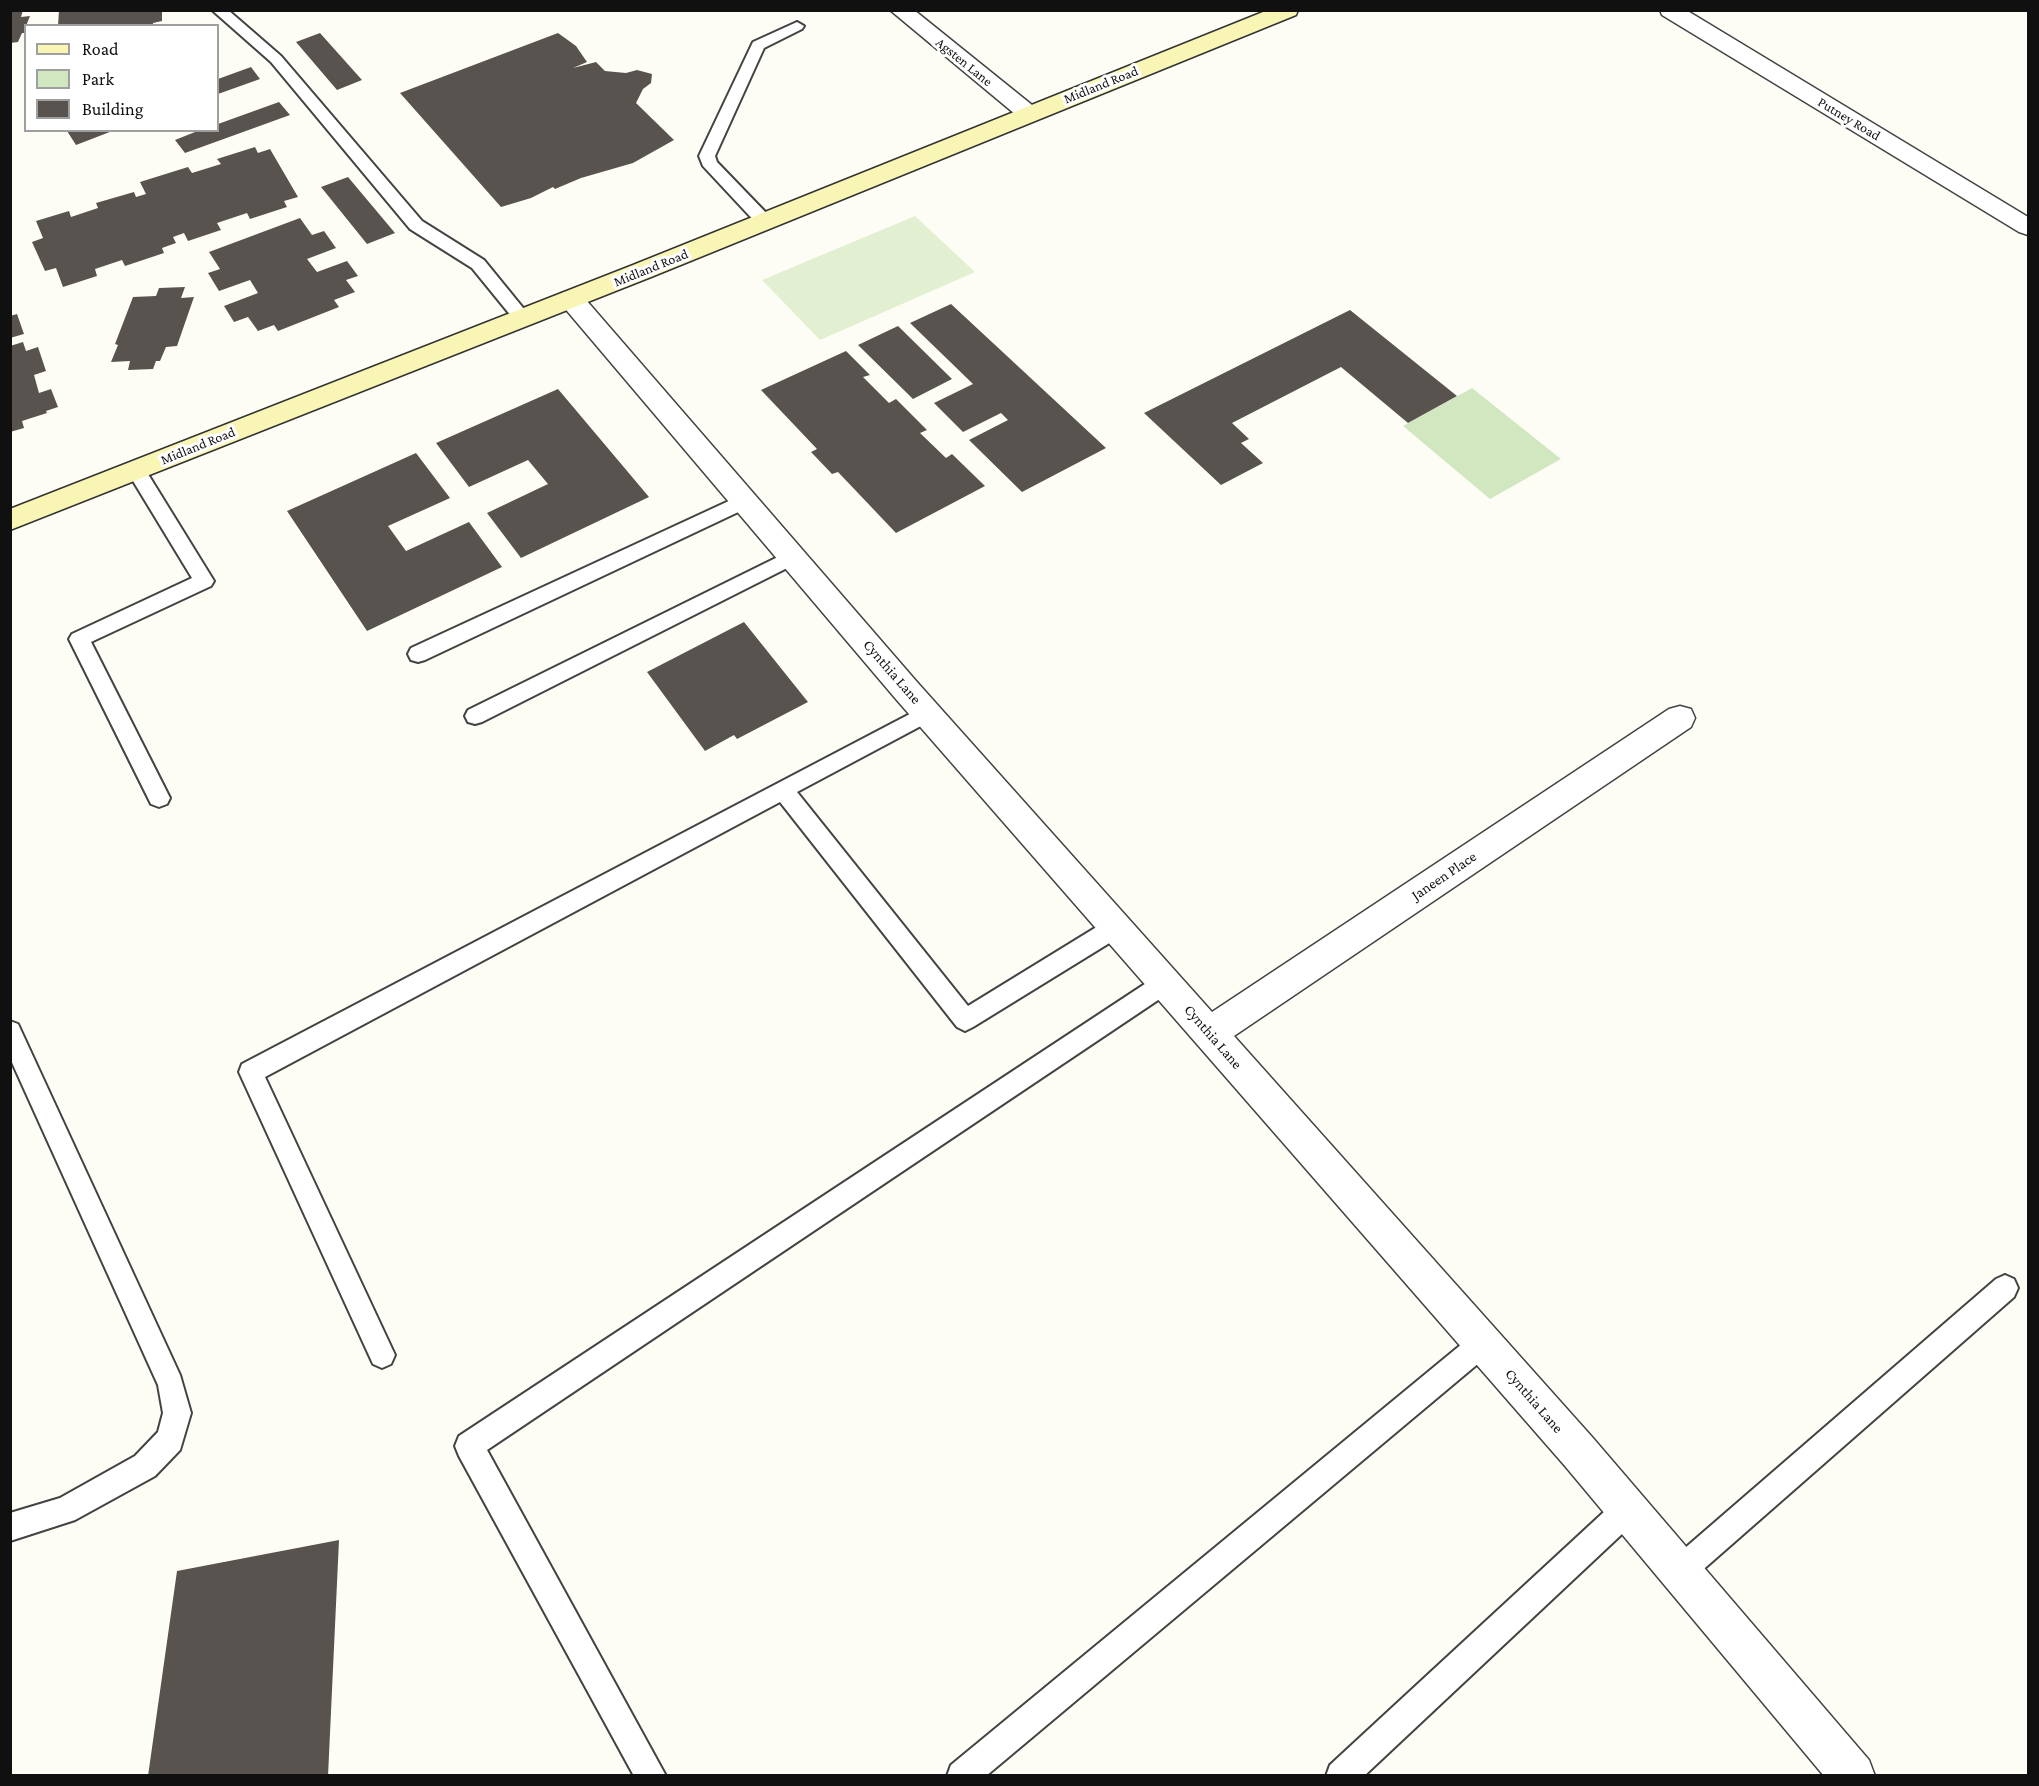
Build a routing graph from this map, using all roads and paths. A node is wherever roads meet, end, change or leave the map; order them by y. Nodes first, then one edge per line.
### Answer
1 (219, 10) edge
2 (900, 10) edge
3 (1288, 10) edge
4 (1670, 10) edge
5 (797, 26) dead end
6 (1029, 114) junction
7 (765, 222) junction
8 (2028, 227) edge
9 (571, 300) junction
10 (522, 318) junction
11 (136, 471) junction
12 (744, 501) junction
13 (10, 519) edge
14 (792, 557) junction
15 (418, 654) dead end
16 (927, 713) junction
17 (476, 716) dead end
18 (1680, 718) dead end
19 (783, 789) junction
20 (159, 798) dead end
21 (1116, 927) junction
22 (1165, 983) junction
23 (10, 1031) edge
24 (1209, 1033) junction
25 (2005, 1288) dead end
26 (1483, 1343) junction
27 (382, 1355) dead end
28 (1628, 1509) junction
29 (10, 1527) edge
30 (1680, 1571) junction
31 (651, 1776) edge
32 (962, 1776) edge
33 (1341, 1776) edge
34 (1853, 1776) edge

1 - 10 lane
2 - 6 street, Agsten Lane
3 - 6 main road, Midland Road
4 - 8 street, Putney Road
5 - 7 lane
6 - 7 main road, Midland Road
7 - 9 main road, Midland Road
9 - 10 main road, Midland Road
9 - 12 street, Cynthia Lane
10 - 11 main road, Midland Road
11 - 13 main road, Midland Road
11 - 20 lane
12 - 14 street, Cynthia Lane
12 - 15 lane
14 - 16 street, Cynthia Lane
14 - 17 lane
16 - 19 lane
16 - 21 street, Cynthia Lane
18 - 24 street, Janeen Place
19 - 21 lane
19 - 27 lane
21 - 22 street, Cynthia Lane
22 - 24 street, Cynthia Lane
22 - 31 lane
23 - 29 lane
24 - 26 street, Cynthia Lane
25 - 30 lane
26 - 28 street, Cynthia Lane
26 - 32 lane
28 - 30 street, Cynthia Lane
28 - 33 lane
30 - 34 street, Cynthia Lane

